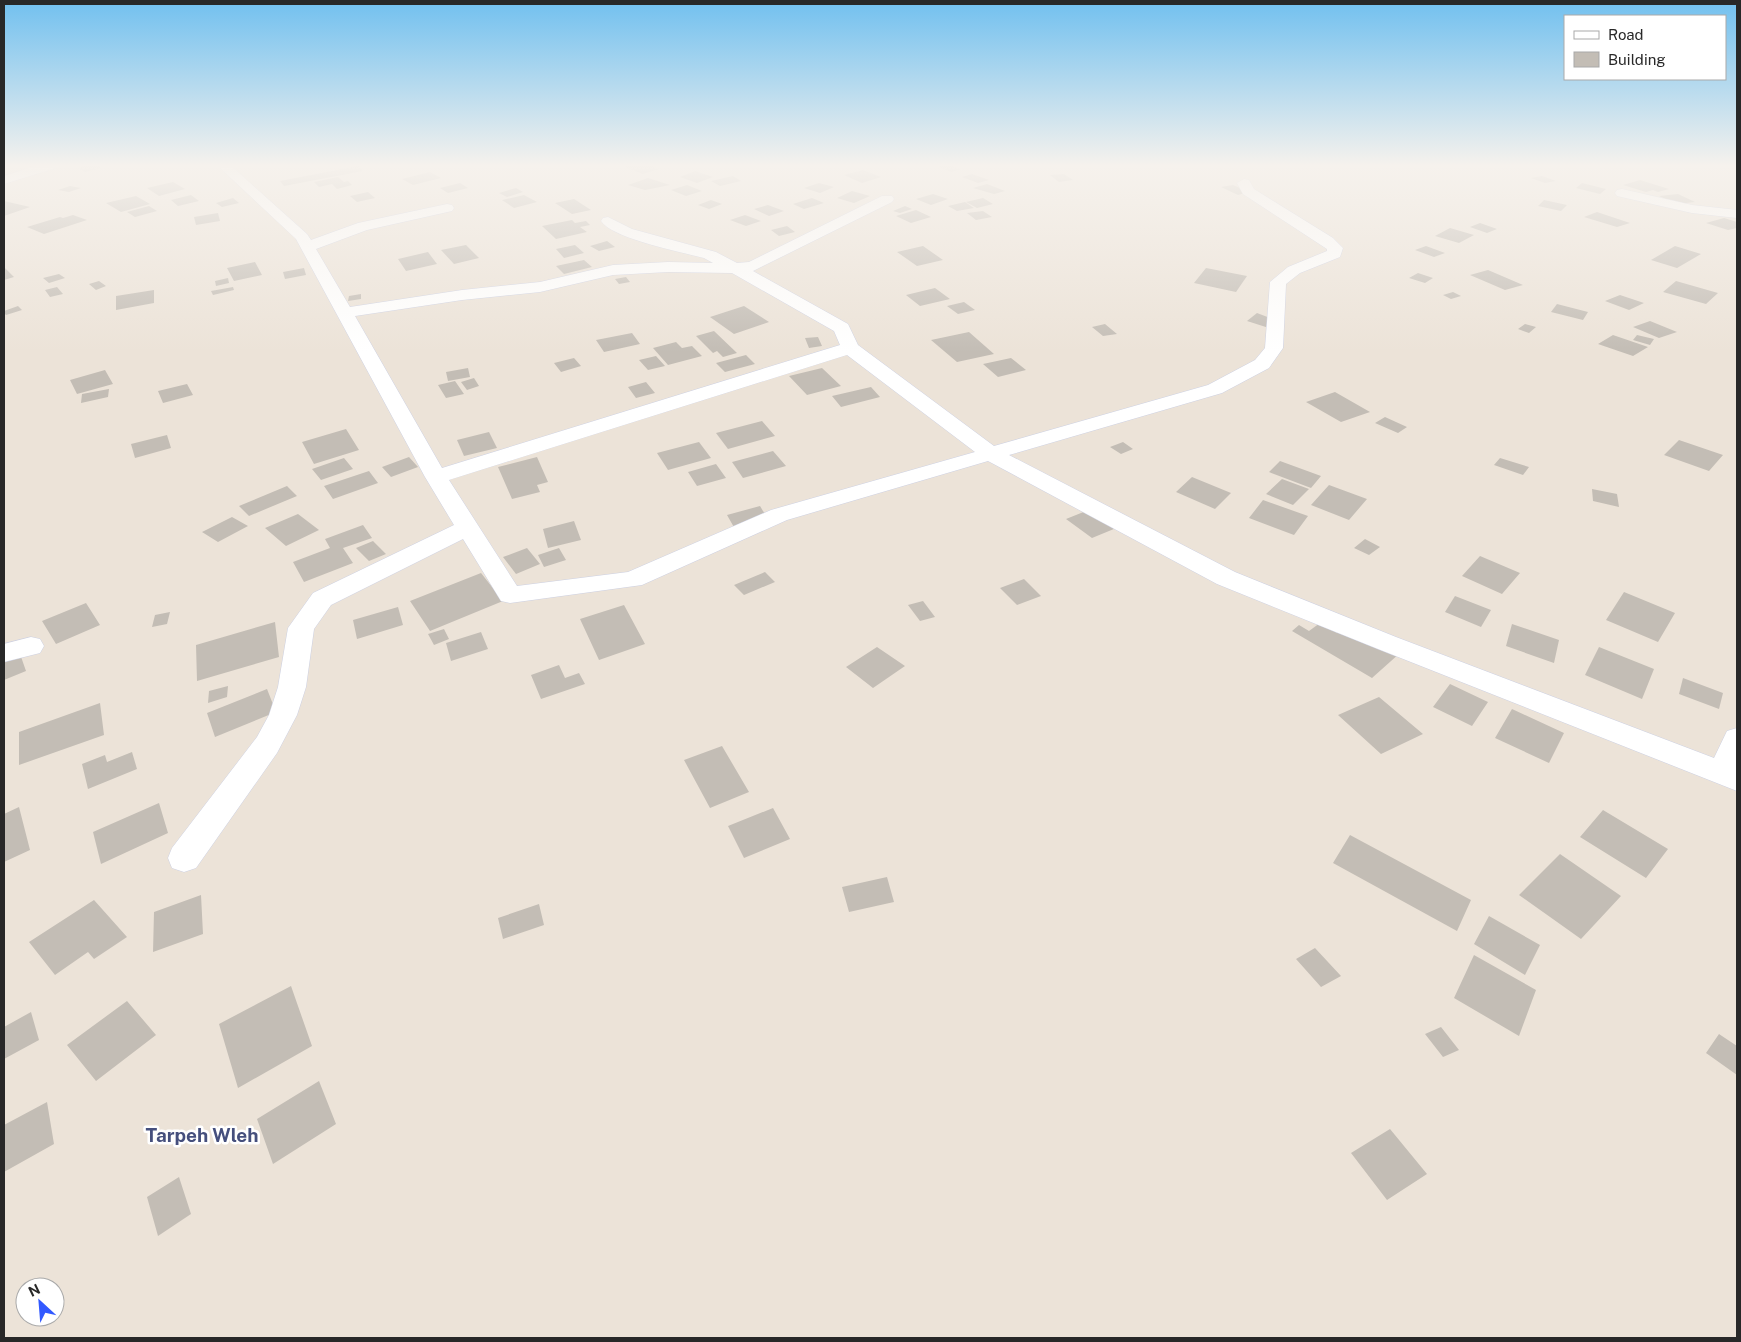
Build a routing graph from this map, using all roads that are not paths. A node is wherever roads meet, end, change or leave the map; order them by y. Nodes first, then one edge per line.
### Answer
1 (291, 227) edge
2 (361, 227) edge
3 (617, 227) edge
4 (832, 227) edge
5 (1305, 227) edge
6 (308, 247) junction
7 (734, 268) junction
8 (344, 313) junction
9 (850, 348) junction
10 (991, 454) junction
11 (436, 477) junction
12 (468, 528) junction
13 (31, 646) dead end
14 (4, 653) edge
15 (1737, 739) edge
16 (1730, 777) edge
17 (184, 858) dead end

1 - 6 street
2 - 6 street
3 - 7 street
4 - 7 street
5 - 10 street
6 - 8 street
7 - 8 street
7 - 9 street
8 - 11 street
9 - 10 street
9 - 11 street
10 - 12 street
10 - 16 street
11 - 12 street
12 - 17 street
13 - 14 street
15 - 16 street

